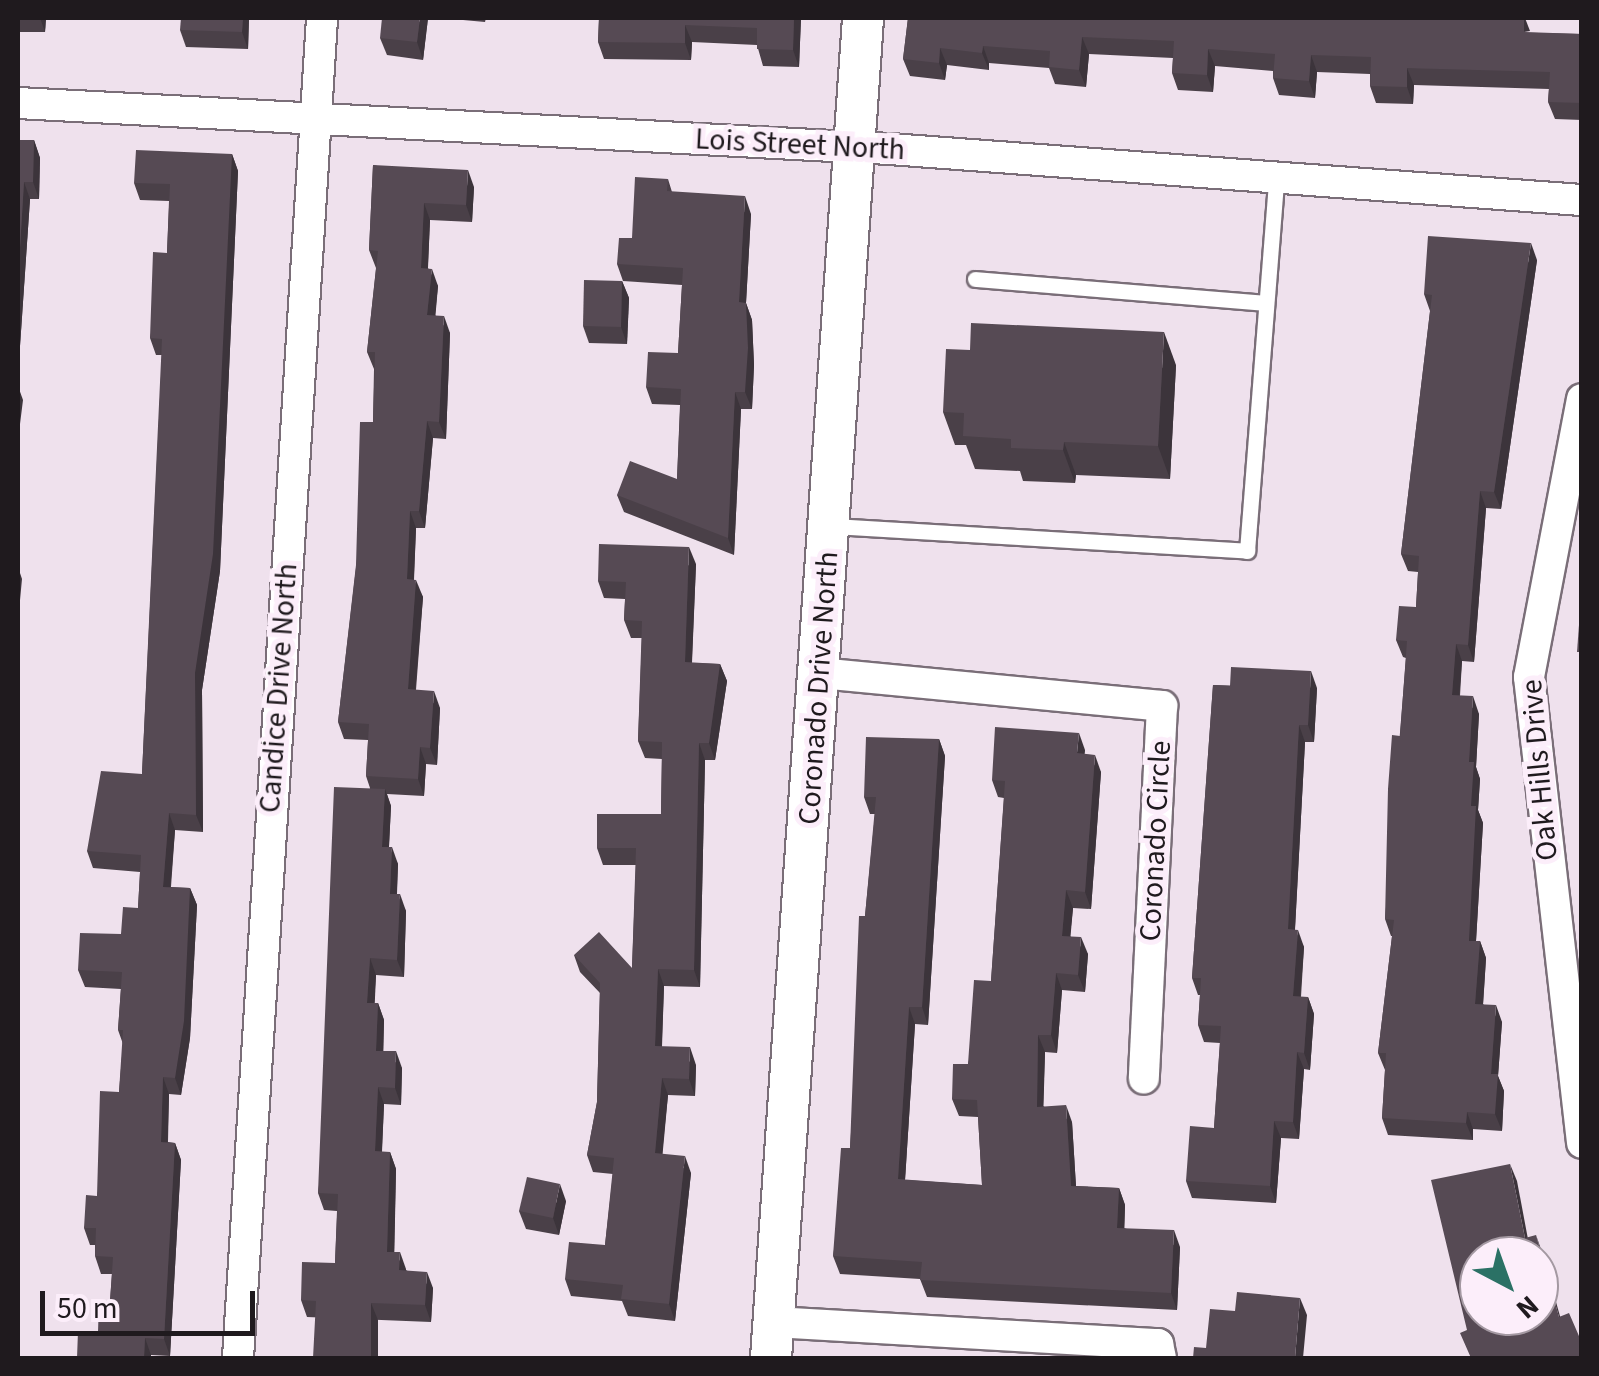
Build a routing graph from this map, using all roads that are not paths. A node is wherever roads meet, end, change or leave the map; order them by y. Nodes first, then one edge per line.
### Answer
1 (322, 18) edge
2 (863, 18) edge
3 (18, 103) edge
4 (315, 119) junction
5 (852, 148) junction
6 (1276, 179) junction
7 (1582, 200) edge
8 (976, 279) dead end
9 (1265, 303) junction
10 (1582, 400) edge
11 (832, 526) junction
12 (820, 673) junction
13 (1144, 1079) dead end
14 (1582, 1143) edge
15 (772, 1340) edge
16 (238, 1358) edge
17 (1162, 1358) edge

1 - 4 street, Candice Drive North
2 - 5 street, Coronado Drive North
3 - 4 street, Lois Street North
4 - 5 street, Lois Street North
4 - 16 street, Candice Drive North
5 - 6 street, Lois Street North
5 - 11 street, Coronado Drive North
6 - 7 street, Lois Street North
6 - 9 lane
8 - 9 lane
9 - 11 lane
10 - 14 street, Oak Hills Drive
11 - 12 street, Coronado Drive North
12 - 13 street, Coronado Circle
12 - 15 street, Coronado Drive North
15 - 17 street

